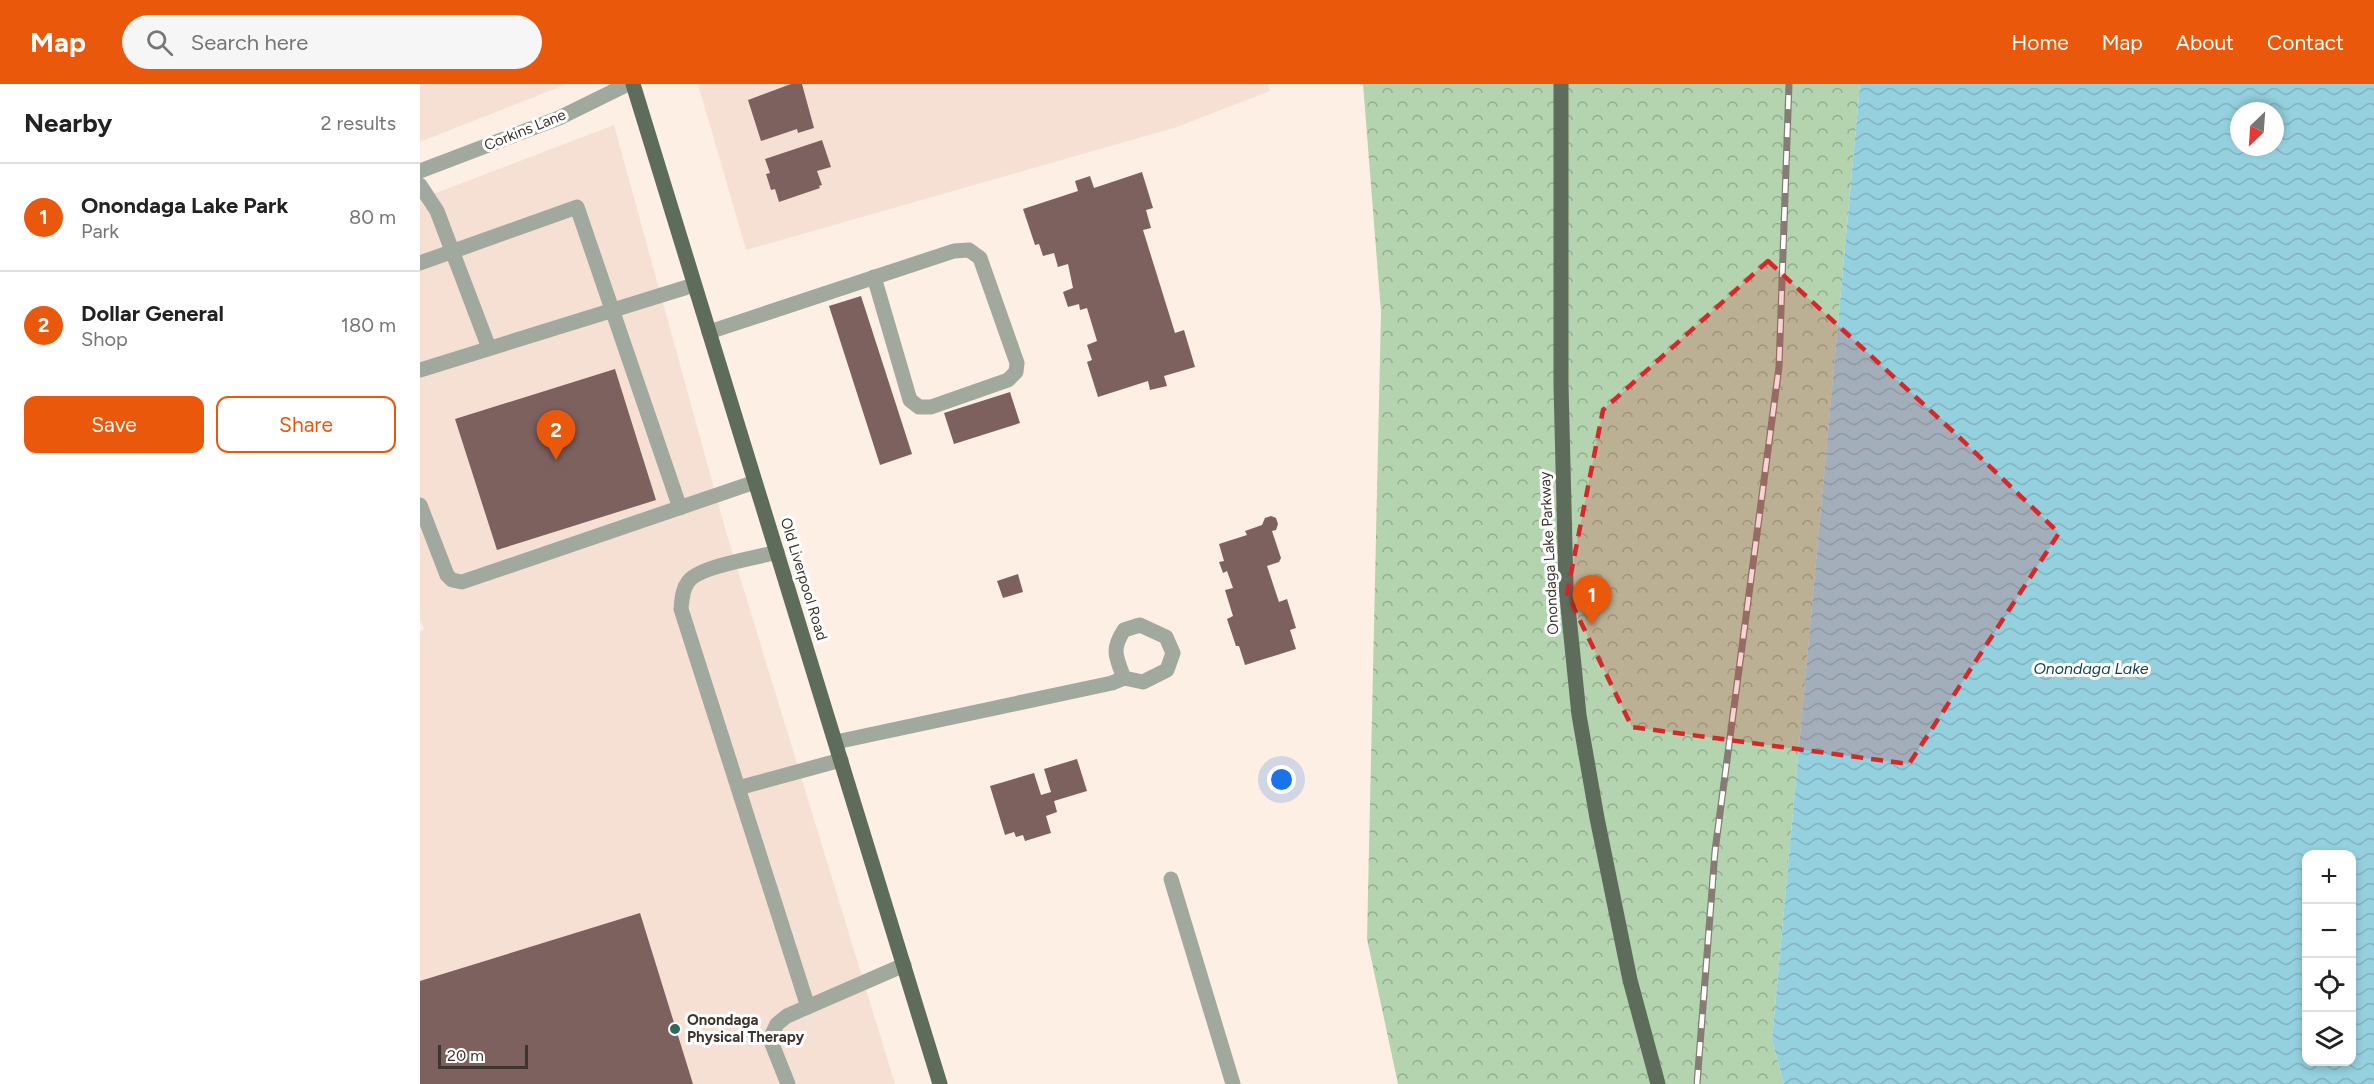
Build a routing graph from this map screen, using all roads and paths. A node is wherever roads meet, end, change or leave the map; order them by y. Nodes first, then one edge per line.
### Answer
1 (630, 84) edge
2 (1561, 84) edge
3 (420, 171) edge
4 (420, 185) edge
5 (451, 251) junction
6 (420, 263) edge
7 (874, 277) junction
8 (694, 285) junction
9 (613, 310) junction
10 (709, 332) junction
11 (489, 348) junction
12 (420, 370) edge
13 (755, 482) junction
14 (420, 505) edge
15 (680, 508) junction
16 (777, 552) junction
17 (1124, 678) dead end
18 (836, 742) junction
19 (841, 760) junction
20 (738, 788) junction
21 (1171, 879) dead end
22 (904, 965) junction
23 (808, 1007) junction
24 (788, 1084) edge
25 (940, 1084) edge
26 (1233, 1084) edge
27 (1658, 1084) edge

1 - 3 street, Corkins Lane
1 - 8 main road, Old Liverpool Road
2 - 27 main road, Onondaga Lake Parkway
4 - 5 street
5 - 6 street
5 - 9 street
5 - 11 street
7 - 7 street
7 - 10 street
8 - 9 street
8 - 10 main road, Old Liverpool Road
9 - 11 street
9 - 15 street
10 - 13 main road, Old Liverpool Road
11 - 12 street
13 - 15 street
13 - 16 main road, Old Liverpool Road
14 - 15 street
16 - 18 main road, Old Liverpool Road
16 - 20 street
17 - 18 street
18 - 19 main road, Old Liverpool Road
19 - 20 street
19 - 22 main road, Old Liverpool Road
20 - 23 street
21 - 26 street
22 - 23 street
22 - 25 main road, Old Liverpool Road
23 - 24 street

